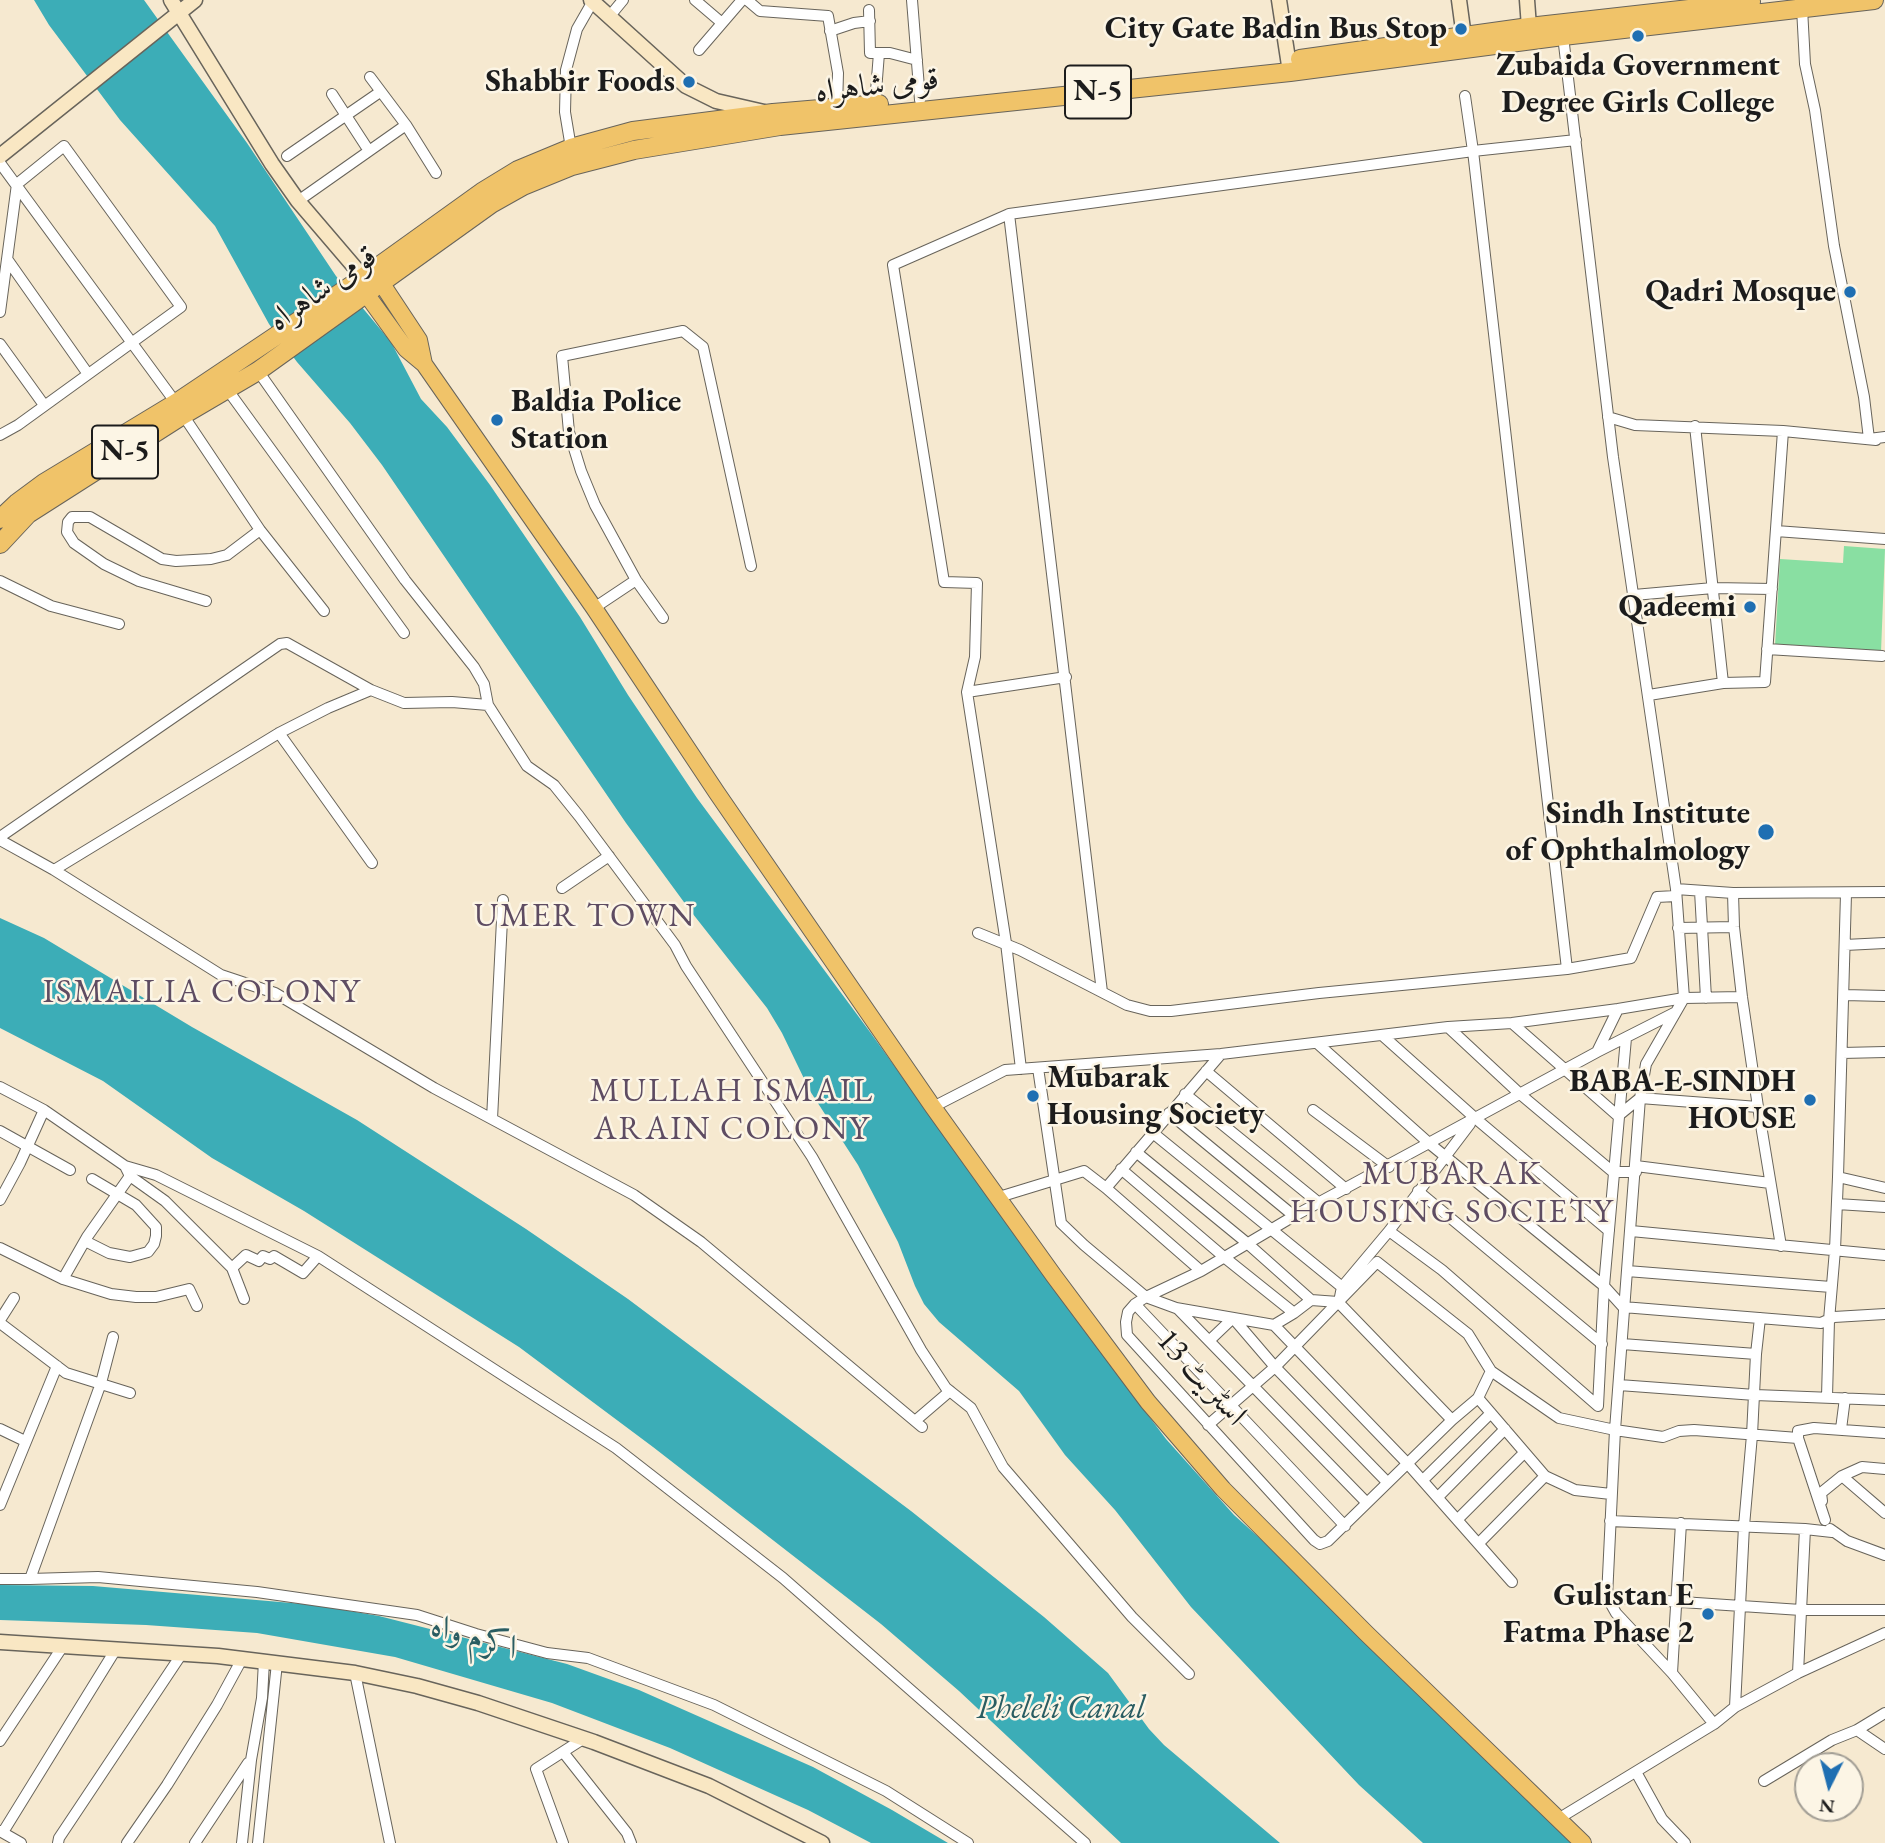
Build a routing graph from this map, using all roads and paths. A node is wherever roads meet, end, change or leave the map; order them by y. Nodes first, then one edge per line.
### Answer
1 (195, 0) edge
2 (623, 0) edge
3 (695, 0) edge
4 (744, 0) edge
5 (912, 0) edge
6 (1279, 0) edge
7 (1459, 0) edge
8 (1527, 0) edge
9 (1768, 0) edge
10 (1874, 0) edge
11 (592, 1) edge
12 (1708, 3) edge
13 (175, 6) edge
14 (1802, 8) junction
15 (1675, 16) junction
16 (610, 17) junction
17 (722, 23) junction
18 (1529, 27) junction
19 (830, 31) junction
20 (1563, 36) junction
21 (1464, 37) junction
22 (699, 50) dead end
23 (1413, 50) junction
24 (879, 53) junction
25 (917, 60) junction
26 (1289, 66) junction
27 (370, 77) dead end
28 (380, 92) junction
29 (332, 94) dead end
30 (1465, 96) dead end
31 (920, 100) junction
32 (875, 104) junction
33 (837, 107) junction
34 (772, 113) junction
35 (346, 115) junction
36 (406, 125) junction
37 (1576, 140) junction
38 (571, 148) junction
39 (369, 150) junction
40 (1473, 151) junction
41 (0, 156) edge
42 (287, 156) dead end
43 (0, 163) edge
44 (436, 173) dead end
45 (17, 184) junction
46 (486, 198) junction
47 (298, 201) junction
48 (1009, 214) junction
49 (7, 259) junction
50 (382, 284) junction
51 (362, 288) junction
52 (0, 312) edge
53 (132, 343) junction
54 (0, 344) edge
55 (424, 364) junction
56 (258, 371) junction
57 (88, 374) junction
58 (227, 389) junction
59 (44, 405) junction
60 (179, 409) junction
61 (1608, 417) junction
62 (1695, 426) junction
63 (1783, 431) junction
64 (0, 435) edge
65 (1869, 439) junction
66 (1885, 439) edge
67 (49, 490) junction
68 (0, 519) edge
69 (260, 530) junction
70 (1776, 531) junction
71 (1885, 539) edge
72 (0, 544) edge
73 (751, 566) dead end
74 (636, 580) junction
75 (0, 581) edge
76 (1713, 588) junction
77 (1772, 589) junction
78 (1634, 595) junction
79 (206, 601) dead end
80 (594, 608) junction
81 (324, 611) dead end
82 (663, 618) dead end
83 (119, 624) dead end
84 (404, 633) dead end
85 (1767, 649) junction
86 (1882, 656) dead end
87 (1066, 677) junction
88 (1724, 683) junction
89 (371, 690) junction
90 (967, 692) junction
91 (1649, 695) junction
92 (488, 705) junction
93 (279, 733) junction
94 (0, 838) edge
95 (609, 856) junction
96 (372, 863) dead end
97 (54, 870) junction
98 (562, 888) dead end
99 (1700, 891) junction
100 (1885, 892) edge
101 (1676, 893) junction
102 (1733, 893) junction
103 (1846, 894) junction
104 (503, 900) dead end
105 (1734, 927) junction
106 (1678, 928) junction
107 (1702, 929) junction
108 (978, 933) dead end
109 (1006, 943) junction
110 (1885, 943) edge
111 (1845, 945) junction
112 (1567, 969) junction
113 (1102, 992) junction
114 (1844, 995) junction
115 (1885, 996) edge
116 (1742, 997) junction
117 (1685, 998) junction
118 (1706, 998) junction
119 (1618, 1009) junction
120 (1676, 1012) junction
121 (1512, 1023) junction
122 (1448, 1027) junction
123 (1382, 1035) junction
124 (1626, 1038) junction
125 (1317, 1043) junction
126 (1597, 1052) junction
127 (1885, 1052) edge
128 (1221, 1054) junction
129 (1842, 1054) junction
130 (1021, 1069) junction
131 (1038, 1069) junction
132 (1563, 1070) junction
133 (1206, 1071) junction
134 (0, 1087) edge
135 (1185, 1094) junction
136 (1520, 1094) junction
137 (1640, 1098) junction
138 (933, 1107) junction
139 (1758, 1107) junction
140 (44, 1110) junction
141 (1313, 1110) dead end
142 (1170, 1113) junction
143 (1618, 1116) junction
144 (1475, 1118) junction
145 (492, 1119) junction
146 (0, 1131) edge
147 (1153, 1133) junction
148 (1430, 1144) junction
149 (27, 1146) junction
150 (1136, 1152) junction
151 (1444, 1156) junction
152 (125, 1166) junction
153 (1389, 1167) junction
154 (1121, 1169) junction
155 (1636, 1169) junction
156 (71, 1170) dead end
157 (1613, 1172) junction
158 (130, 1176) junction
159 (1838, 1177) junction
160 (1054, 1179) junction
161 (92, 1180) dead end
162 (1770, 1183) junction
163 (1106, 1188) junction
164 (1885, 1188) edge
165 (1346, 1189) junction
166 (1418, 1191) junction
167 (117, 1194) junction
168 (999, 1197) junction
169 (0, 1200) edge
170 (1319, 1203) junction
171 (1837, 1204) junction
172 (1885, 1207) edge
173 (1294, 1216) junction
174 (1271, 1229) junction
175 (1389, 1231) junction
176 (1609, 1231) junction
177 (1631, 1231) junction
178 (85, 1241) junction
179 (1247, 1243) junction
180 (1781, 1245) junction
181 (0, 1248) edge
182 (1835, 1250) junction
183 (1885, 1255) edge
184 (318, 1256) junction
185 (1224, 1258) junction
186 (232, 1268) junction
187 (1200, 1271) junction
188 (1627, 1271) junction
189 (64, 1279) junction
190 (1604, 1286) junction
191 (1342, 1287) junction
192 (1830, 1287) junction
193 (1146, 1297) junction
194 (14, 1298) dead end
195 (244, 1299) dead end
196 (1311, 1300) junction
197 (1339, 1302) junction
198 (1135, 1304) junction
199 (197, 1306) dead end
200 (1623, 1307) junction
201 (1176, 1308) junction
202 (1294, 1313) junction
203 (1885, 1314) edge
204 (1233, 1318) junction
205 (1760, 1318) junction
206 (1829, 1320) junction
207 (0, 1322) edge
208 (1273, 1325) junction
209 (113, 1337) dead end
210 (1210, 1340) junction
211 (1602, 1344) junction
212 (1622, 1344) junction
213 (1295, 1348) junction
214 (1755, 1354) junction
215 (57, 1366) junction
216 (1275, 1367) junction
217 (1490, 1371) junction
218 (101, 1383) junction
219 (1619, 1385) junction
220 (1254, 1386) junction
221 (950, 1391) junction
222 (130, 1394) dead end
223 (1755, 1395) junction
224 (1827, 1397) junction
225 (1478, 1398) junction
226 (1845, 1398) junction
227 (1885, 1400) edge
228 (1232, 1406) junction
229 (1492, 1413) junction
230 (1452, 1420) junction
231 (1208, 1425) junction
232 (0, 1429) edge
233 (1505, 1429) junction
234 (1841, 1429) junction
235 (1615, 1430) junction
236 (1885, 1433) edge
237 (1752, 1434) junction
238 (1798, 1438) junction
239 (25, 1441) junction
240 (1524, 1453) junction
241 (1407, 1463) junction
242 (1885, 1469) edge
243 (1545, 1476) junction
244 (1842, 1476) junction
245 (1423, 1480) junction
246 (1387, 1482) junction
247 (1611, 1494) junction
248 (1438, 1497) junction
249 (1367, 1503) junction
250 (0, 1505) edge
251 (1885, 1513) edge
252 (1458, 1519) junction
253 (1825, 1520) junction
254 (1610, 1521) junction
255 (1681, 1523) junction
256 (1345, 1525) junction
257 (1744, 1526) junction
258 (1805, 1529) junction
259 (1832, 1532) junction
260 (1479, 1543) junction
261 (1885, 1555) edge
262 (0, 1579) edge
263 (30, 1579) junction
264 (1512, 1582) dead end
265 (1607, 1597) junction
266 (1676, 1603) junction
267 (1739, 1607) junction
268 (1801, 1610) junction
269 (1885, 1610) edge
270 (1885, 1633) edge
271 (0, 1642) edge
272 (64, 1646) junction
273 (116, 1649) junction
274 (183, 1653) junction
275 (242, 1659) junction
276 (271, 1662) junction
277 (355, 1673) junction
278 (1672, 1673) junction
279 (1798, 1673) junction
280 (1189, 1674) dead end
281 (1735, 1707) junction
282 (1885, 1713) edge
283 (1714, 1724) junction
284 (1857, 1730) junction
285 (583, 1739) junction
286 (0, 1741) edge
287 (1885, 1749) edge
288 (563, 1752) junction
289 (251, 1760) junction
290 (1636, 1772) junction
291 (1764, 1781) dead end
292 (1558, 1819) junction
293 (1, 1832) edge
294 (21, 1843) edge
295 (58, 1843) edge
296 (127, 1843) edge
297 (195, 1843) edge
298 (242, 1843) edge
299 (258, 1843) edge
300 (390, 1843) edge
301 (563, 1843) edge
302 (631, 1843) edge
303 (822, 1843) edge
304 (968, 1843) edge
305 (1085, 1843) edge
306 (1583, 1843) edge
307 (1685, 1843) edge

1 - 13 street
2 - 16 street
3 - 17 street
4 - 17 street
4 - 19 street
5 - 25 street
6 - 26 street
7 - 21 street
8 - 18 street
9 - 12 highway, قومی شاہراہ / N-5
10 - 14 highway, قومی شاہراہ / N-5
11 - 16 street
11 - 38 street
12 - 15 highway, قومی شاہراہ / N-5
13 - 41 street
13 - 47 street
14 - 15 highway, قومی شاہراہ / N-5
14 - 65 street
15 - 18 highway, قومی شاہراہ / N-5
15 - 20 highway, قومی شاہراہ / N-5
16 - 34 street
17 - 22 street
18 - 21 highway, قومی شاہراہ / N-5
19 - 24 street
19 - 33 street
20 - 23 highway, قومی شاہراہ / N-5
20 - 37 street
21 - 23 highway, قومی شاہراہ / N-5
23 - 26 highway, قومی شاہراہ / N-5
24 - 25 street
24 - 32 street
25 - 31 street
26 - 31 highway, قومی شاہراہ / N-5
26 - 46 highway, قومی شاہراہ / N-5
27 - 28 street
28 - 35 street
28 - 36 street
29 - 35 street
30 - 40 street
31 - 32 highway, قومی شاہراہ / N-5
32 - 33 highway, قومی شاہراہ / N-5
33 - 34 highway, قومی شاہراہ / N-5
34 - 38 highway, قومی شاہراہ / N-5
35 - 39 street
35 - 42 street
36 - 39 street
36 - 44 street
37 - 40 street
37 - 61 street
38 - 46 highway, قومی شاہراہ / N-5
39 - 47 street
40 - 48 street
40 - 112 street
43 - 45 street
45 - 49 street
45 - 53 street
45 - 53 street
46 - 50 highway, قومی شاہراہ / N-5
46 - 51 highway, قومی شاہراہ / N-5
47 - 51 street
48 - 87 street
48 - 90 street
49 - 52 street
49 - 57 street
50 - 51 highway, قومی شاہراہ / N-5
50 - 55 main road
51 - 55 main road
51 - 56 highway, قومی شاہراہ / N-5
51 - 60 highway, قومی شاہراہ / N-5
53 - 57 street
53 - 60 street
54 - 59 street
55 - 80 main road
56 - 58 highway, قومی شاہراہ / N-5
56 - 92 street
57 - 59 street
58 - 60 highway, قومی شاہراہ / N-5
58 - 84 street
59 - 64 street
60 - 67 highway, قومی شاہراہ / N-5
60 - 69 street
61 - 62 street
61 - 78 street
62 - 63 street
62 - 76 street
63 - 65 street
63 - 70 street
65 - 66 street
67 - 68 highway, قومی شاہراہ / N-5
67 - 72 highway, قومی شاہراہ / N-5
69 - 79 street
69 - 81 street
70 - 71 street
70 - 77 street
73 - 74 street
74 - 80 street
74 - 82 street
75 - 83 street
76 - 77 street
76 - 78 street
76 - 88 street
77 - 85 street
78 - 91 street
80 - 138 main road
85 - 86 street
85 - 88 street
87 - 90 street
87 - 113 street
88 - 91 street
89 - 92 street
89 - 93 street
89 - 94 street
90 - 109 street
91 - 101 street
92 - 95 street
93 - 96 street
93 - 97 street
94 - 97 street
95 - 98 street
95 - 221 street
97 - 145 street
99 - 101 street
99 - 102 street
99 - 107 street
100 - 103 street
101 - 106 street
101 - 112 street
102 - 103 street
102 - 105 street
103 - 111 street
104 - 145 street
105 - 107 street
105 - 116 street
106 - 107 street
106 - 117 street
107 - 118 street
108 - 109 street
109 - 113 street
109 - 130 street
110 - 111 street
111 - 114 street
112 - 113 street
114 - 115 street
114 - 129 street
116 - 118 street
116 - 139 street
117 - 118 street
117 - 119 street
117 - 120 street
119 - 121 street
119 - 126 street
120 - 124 street, اسٹریٹ 13
120 - 137 street
121 - 122 street
121 - 132 street
122 - 123 street
122 - 136 street
123 - 125 street
123 - 144 street
124 - 126 street, اسٹریٹ 13
124 - 143 street
125 - 128 street
125 - 148 street
126 - 132 street, اسٹریٹ 13
127 - 129 street
128 - 131 street
128 - 133 street
129 - 159 street
130 - 131 street
130 - 138 street
131 - 160 street
132 - 136 street, اسٹریٹ 13
132 - 143 street
133 - 135 street
133 - 165 street
134 - 140 street
135 - 142 street
135 - 170 street
136 - 144 street, اسٹریٹ 13
136 - 157 street
137 - 139 street
137 - 143 street
137 - 155 street
138 - 168 main road
139 - 162 street
140 - 149 street
140 - 152 street
141 - 153 street
142 - 147 street
142 - 173 street
143 - 157 street
144 - 148 street, اسٹریٹ 13
144 - 151 street
144 - 176 street
145 - 221 street
146 - 149 street
147 - 150 street
147 - 174 street
148 - 151 street
148 - 153 street, اسٹریٹ 13
149 - 156 street
149 - 169 street
150 - 154 street
150 - 179 street
151 - 166 street
151 - 190 street
152 - 158 street
152 - 184 street
153 - 165 street, اسٹریٹ 13
154 - 163 street
154 - 185 street
155 - 157 street
155 - 162 street
155 - 177 street
157 - 176 street
158 - 167 street
158 - 186 street
159 - 164 street
159 - 171 street
160 - 163 street
160 - 168 street
160 - 193 street
161 - 167 street
162 - 180 street
163 - 187 street
165 - 170 street, اسٹریٹ 13
166 - 175 street
166 - 211 street
167 - 178 street
167 - 178 street
168 - 292 main road
170 - 173 street, اسٹریٹ 13
171 - 172 street
171 - 182 street
173 - 174 street, اسٹریٹ 13
174 - 179 street, اسٹریٹ 13
174 - 191 street
175 - 191 street
175 - 211 street
176 - 190 street
177 - 180 street
177 - 188 street
178 - 189 street
179 - 185 street, اسٹریٹ 13
179 - 196 street
180 - 182 street
181 - 189 street
182 - 183 street
182 - 192 street
184 - 186 street
184 - 305 street
185 - 187 street, اسٹریٹ 13
185 - 202 street
186 - 195 street
187 - 193 street, اسٹریٹ 13
188 - 192 street
188 - 200 street
189 - 199 street
190 - 200 street
190 - 211 street
191 - 197 street
192 - 206 street
193 - 198 street, اسٹریٹ 13
193 - 201 street
194 - 207 street
196 - 197 street
196 - 202 street
197 - 213 street
197 - 217 street
197 - 230 street
198 - 228 street
198 - 231 street, اسٹریٹ 13
200 - 205 street
200 - 212 street
201 - 204 street
201 - 210 street
202 - 208 street
203 - 206 street
204 - 208 street
204 - 210 street
204 - 216 street
205 - 206 street
205 - 214 street
206 - 224 street
207 - 215 street
208 - 213 street
209 - 218 street
210 - 220 street
212 - 214 street
212 - 219 street
213 - 216 street
213 - 241 street
214 - 223 street
215 - 218 street
215 - 239 street
216 - 220 street
216 - 246 street
217 - 225 street, اسٹریٹ 13
217 - 235 street
218 - 222 street
218 - 263 street
219 - 223 street
219 - 235 street
220 - 228 street
220 - 249 street
221 - 280 street
223 - 224 street
223 - 237 street
224 - 226 street
225 - 229 street
225 - 230 street, اسٹریٹ 13
226 - 227 street
226 - 234 street
228 - 231 street
228 - 256 street
229 - 233 street
229 - 245 street
230 - 241 street, اسٹریٹ 13
231 - 256 street, اسٹریٹ 13
232 - 239 street
233 - 240 street
233 - 248 street
234 - 236 street
234 - 238 street
235 - 237 street
235 - 247 street
237 - 238 street
237 - 257 street
238 - 253 street
239 - 250 street
240 - 243 street
240 - 252 street
241 - 245 street
241 - 246 street, اسٹریٹ 13
242 - 244 street
243 - 247 street
243 - 260 street
244 - 251 street
244 - 253 street
245 - 248 street
246 - 249 street, اسٹریٹ 13
247 - 254 street
248 - 252 street
249 - 256 street, اسٹریٹ 13
252 - 260 street
253 - 259 street
254 - 255 street
254 - 265 street
255 - 257 street
255 - 266 street
257 - 258 street
257 - 267 street
258 - 259 street
258 - 268 street
259 - 261 street
260 - 264 street
262 - 263 street
263 - 304 street
265 - 266 street
265 - 278 street
266 - 267 street
266 - 278 street
267 - 268 street
267 - 281 street
268 - 269 street
268 - 279 street
270 - 279 street
271 - 272 street
272 - 273 street
272 - 286 street
273 - 274 street
273 - 293 street
274 - 275 street
274 - 295 street
275 - 276 street
275 - 296 street
276 - 277 street
276 - 289 street
276 - 299 street
277 - 285 street
277 - 300 street
278 - 283 street
279 - 281 street
281 - 283 street
282 - 284 street
283 - 290 street
284 - 287 street
284 - 291 street
285 - 288 street
285 - 303 street
288 - 301 street
288 - 302 street
289 - 297 street
289 - 298 street
290 - 292 street
290 - 307 street
292 - 306 main road
293 - 294 street

